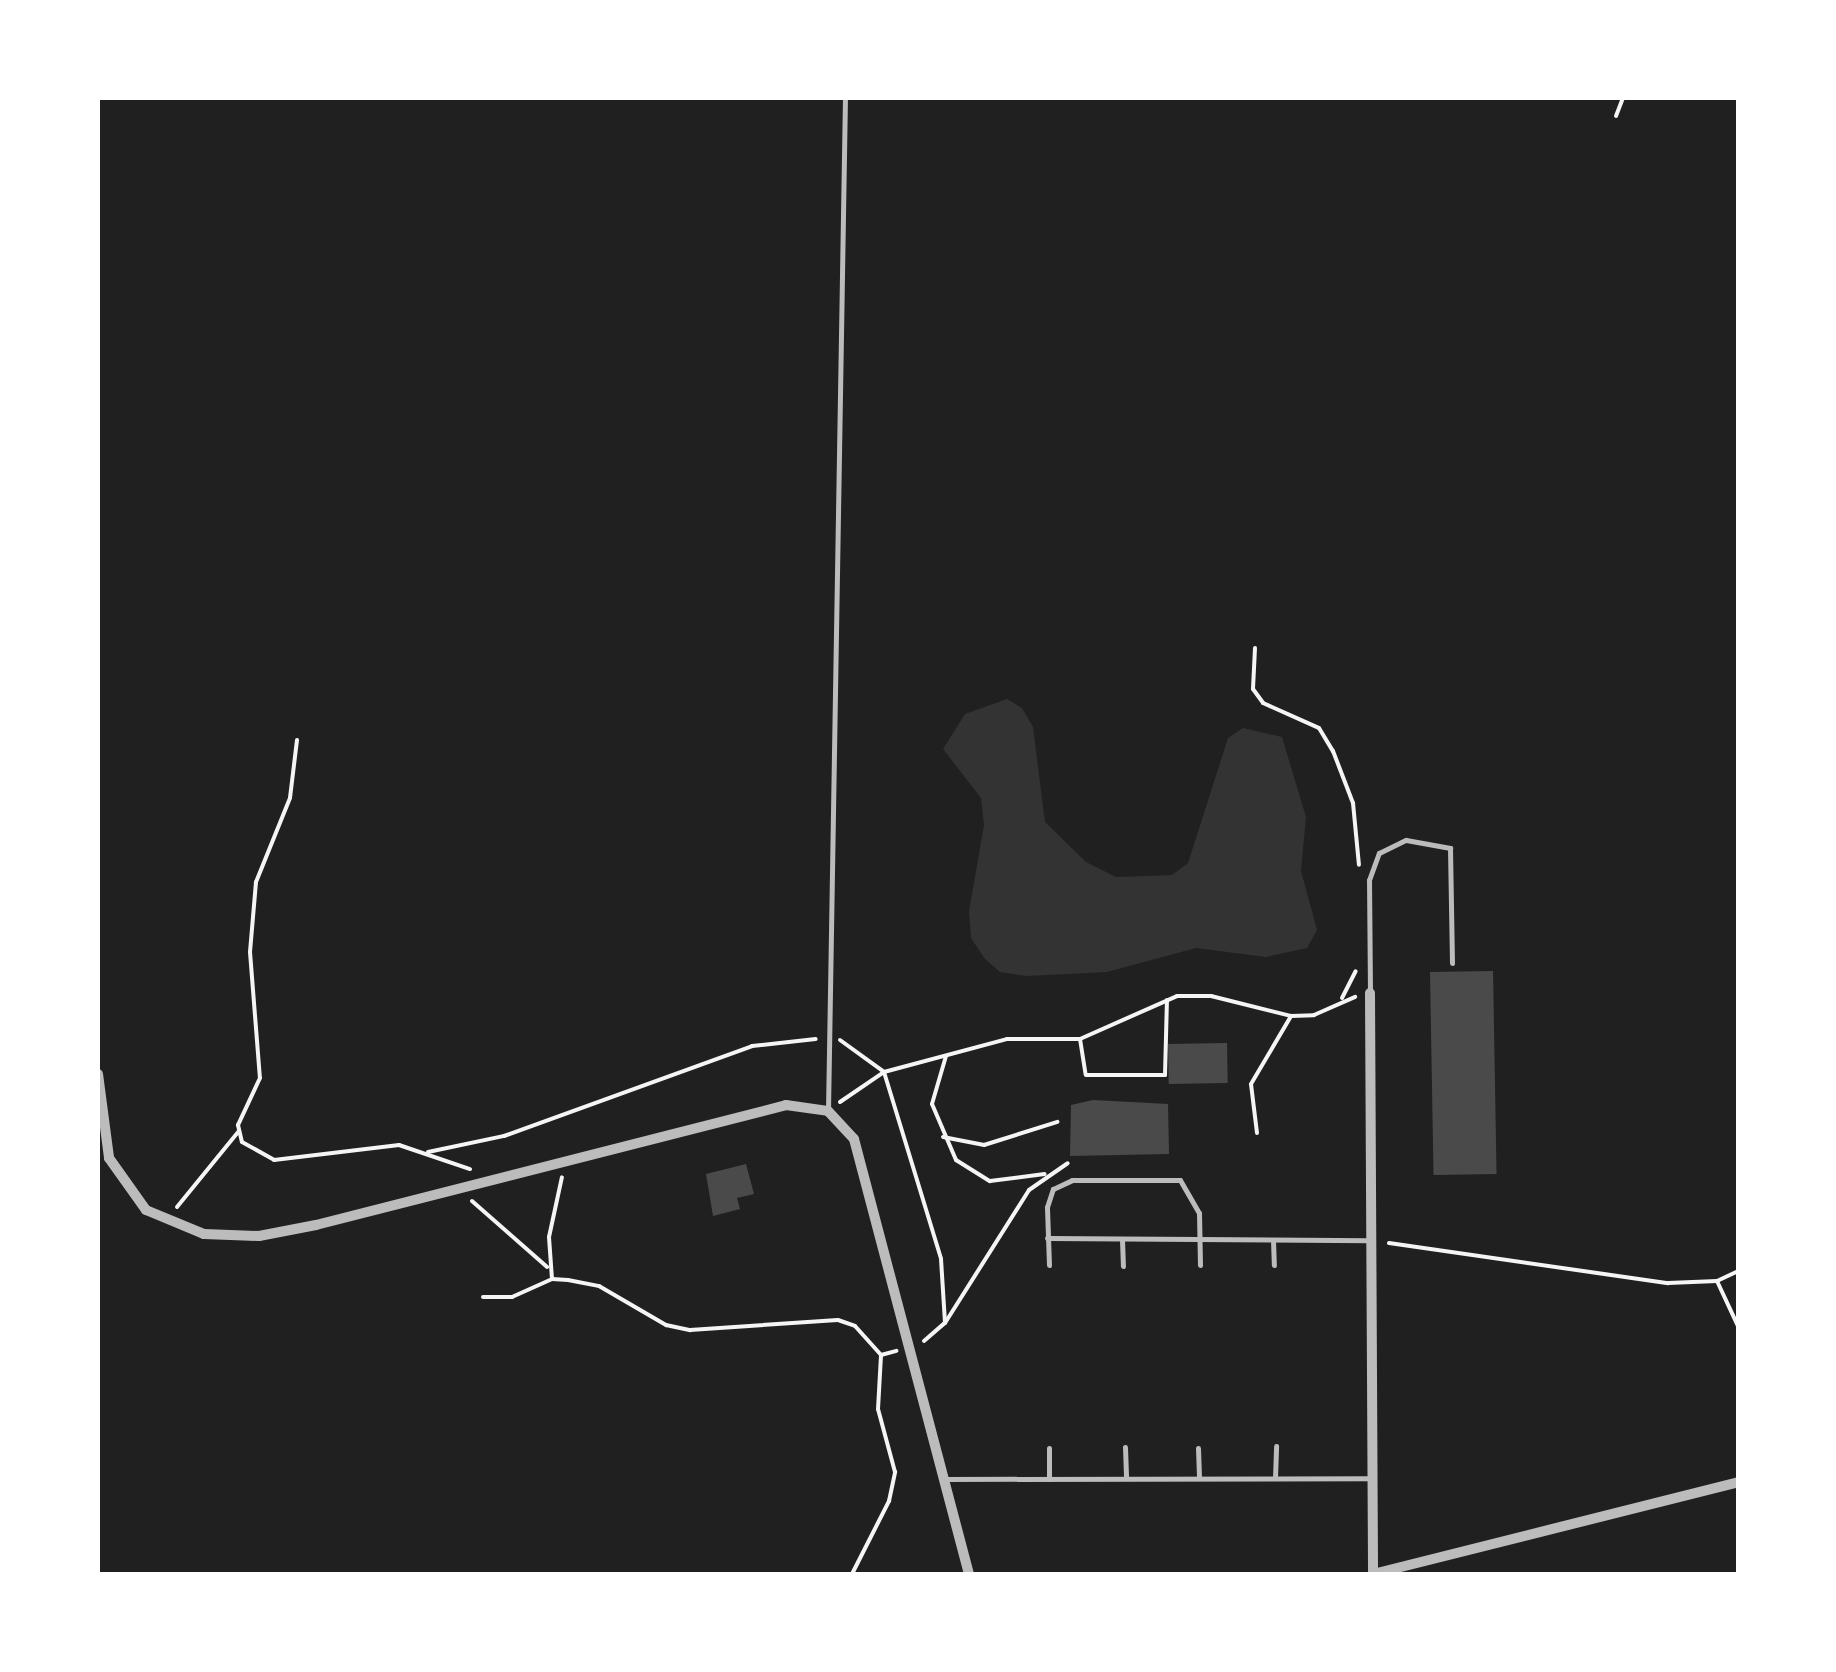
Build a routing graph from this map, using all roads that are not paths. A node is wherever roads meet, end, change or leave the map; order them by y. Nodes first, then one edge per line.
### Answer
1 (845, 98) edge
2 (1452, 962) dead end
3 (1370, 992) joint
4 (98, 1074) edge
5 (828, 1111) junction
6 (1047, 1238) junction
7 (1122, 1239) junction
8 (1201, 1240) junction
9 (1273, 1240) junction
10 (1370, 1240) junction
11 (1274, 1265) dead end
12 (1049, 1266) dead end
13 (1123, 1266) dead end
14 (1200, 1266) dead end
15 (1276, 1446) dead end
16 (1125, 1447) dead end
17 (1049, 1448) dead end
18 (1198, 1448) dead end
19 (942, 1478) junction
20 (1049, 1478) junction
21 (1126, 1478) junction
22 (1199, 1478) junction
23 (1276, 1478) junction
24 (1371, 1478) junction
25 (1738, 1482) edge
26 (969, 1574) edge
27 (1373, 1574) edge

1 - 5 lane
2 - 3 lane
3 - 10 street
4 - 5 street
5 - 19 street
6 - 7 lane
6 - 8 lane
6 - 12 lane
7 - 8 lane
7 - 13 lane
8 - 9 lane
8 - 14 lane
9 - 10 lane
9 - 11 lane
10 - 24 street
15 - 23 lane
16 - 21 lane
17 - 20 lane
18 - 22 lane
19 - 20 lane
19 - 26 street
20 - 21 lane
21 - 22 lane
22 - 23 lane
23 - 24 lane
24 - 27 street
25 - 27 street

